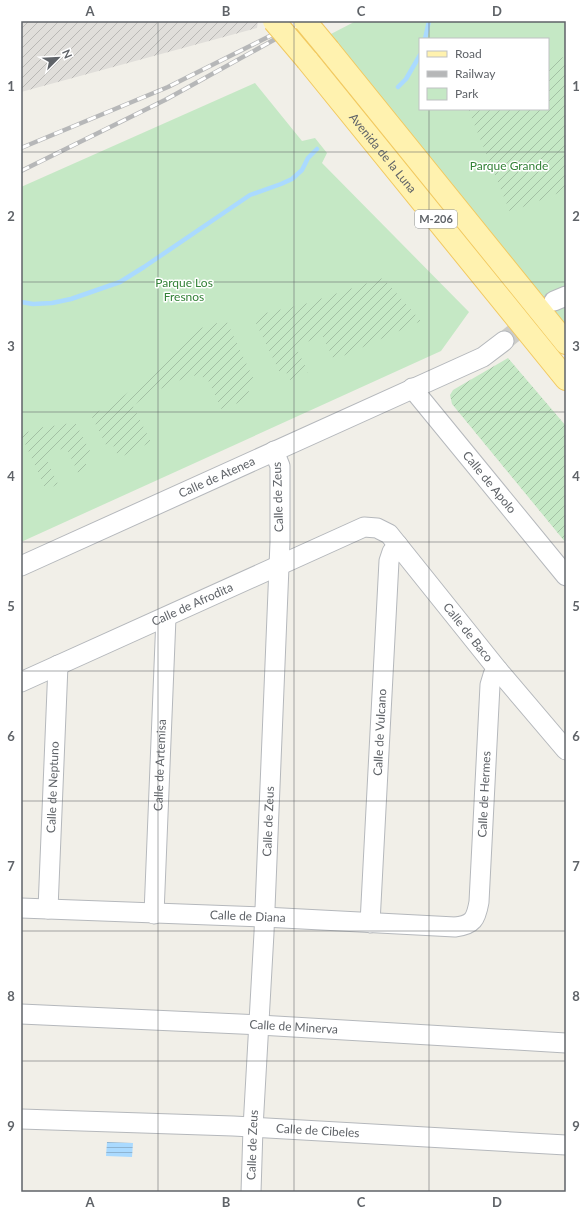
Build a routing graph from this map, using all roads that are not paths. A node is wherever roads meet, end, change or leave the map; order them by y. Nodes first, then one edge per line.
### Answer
1 (274, 21) edge
2 (305, 21) edge
3 (504, 341) tunnel mouth
4 (566, 343) edge
5 (566, 379) edge
6 (412, 388) junction
7 (274, 451) junction
8 (364, 527) joint
9 (398, 545) junction
10 (278, 565) junction
11 (21, 566) edge
12 (566, 576) edge
13 (166, 616) junction
14 (58, 666) junction
15 (498, 670) junction
16 (21, 682) edge
17 (566, 750) edge
18 (21, 908) edge
19 (48, 909) junction
20 (154, 914) junction
21 (264, 917) junction
22 (473, 921) joint
23 (370, 923) junction
24 (21, 1014) edge
25 (259, 1025) junction
26 (566, 1043) edge
27 (21, 1119) edge
28 (253, 1128) junction
29 (566, 1145) edge
30 (251, 1192) edge

1 - 5 main road, Avenida de la Luna / M-206, bridge
2 - 4 main road, Avenida de la Luna / M-206, bridge
3 - 6 street, Calle de Atenea
6 - 7 street, Calle de Atenea
6 - 12 street, Calle de Apolo
7 - 10 street, Calle de Zeus
7 - 11 street, Calle de Atenea
8 - 9 street, Calle de Baco
8 - 10 street, Calle de Afrodita
9 - 15 street, Calle de Baco
9 - 23 street, Calle de Vulcano
10 - 13 street, Calle de Afrodita
10 - 21 street, Calle de Zeus
13 - 14 street, Calle de Afrodita
13 - 20 street, Calle de Artemisa
14 - 16 street, Calle de Afrodita
14 - 19 street, Calle de Neptuno
15 - 17 street, Calle de Baco
15 - 22 street, Calle de Hermes
18 - 19 street, Calle de Diana
19 - 20 street, Calle de Diana
20 - 21 street, Calle de Diana
21 - 23 street, Calle de Diana
21 - 25 street, Calle de Zeus
22 - 23 street, Calle de Diana
24 - 25 street, Calle de Minerva
25 - 26 street, Calle de Minerva
25 - 28 street, Calle de Zeus
27 - 28 street, Calle de Cibeles
28 - 29 street, Calle de Cibeles
28 - 30 street, Calle de Zeus

